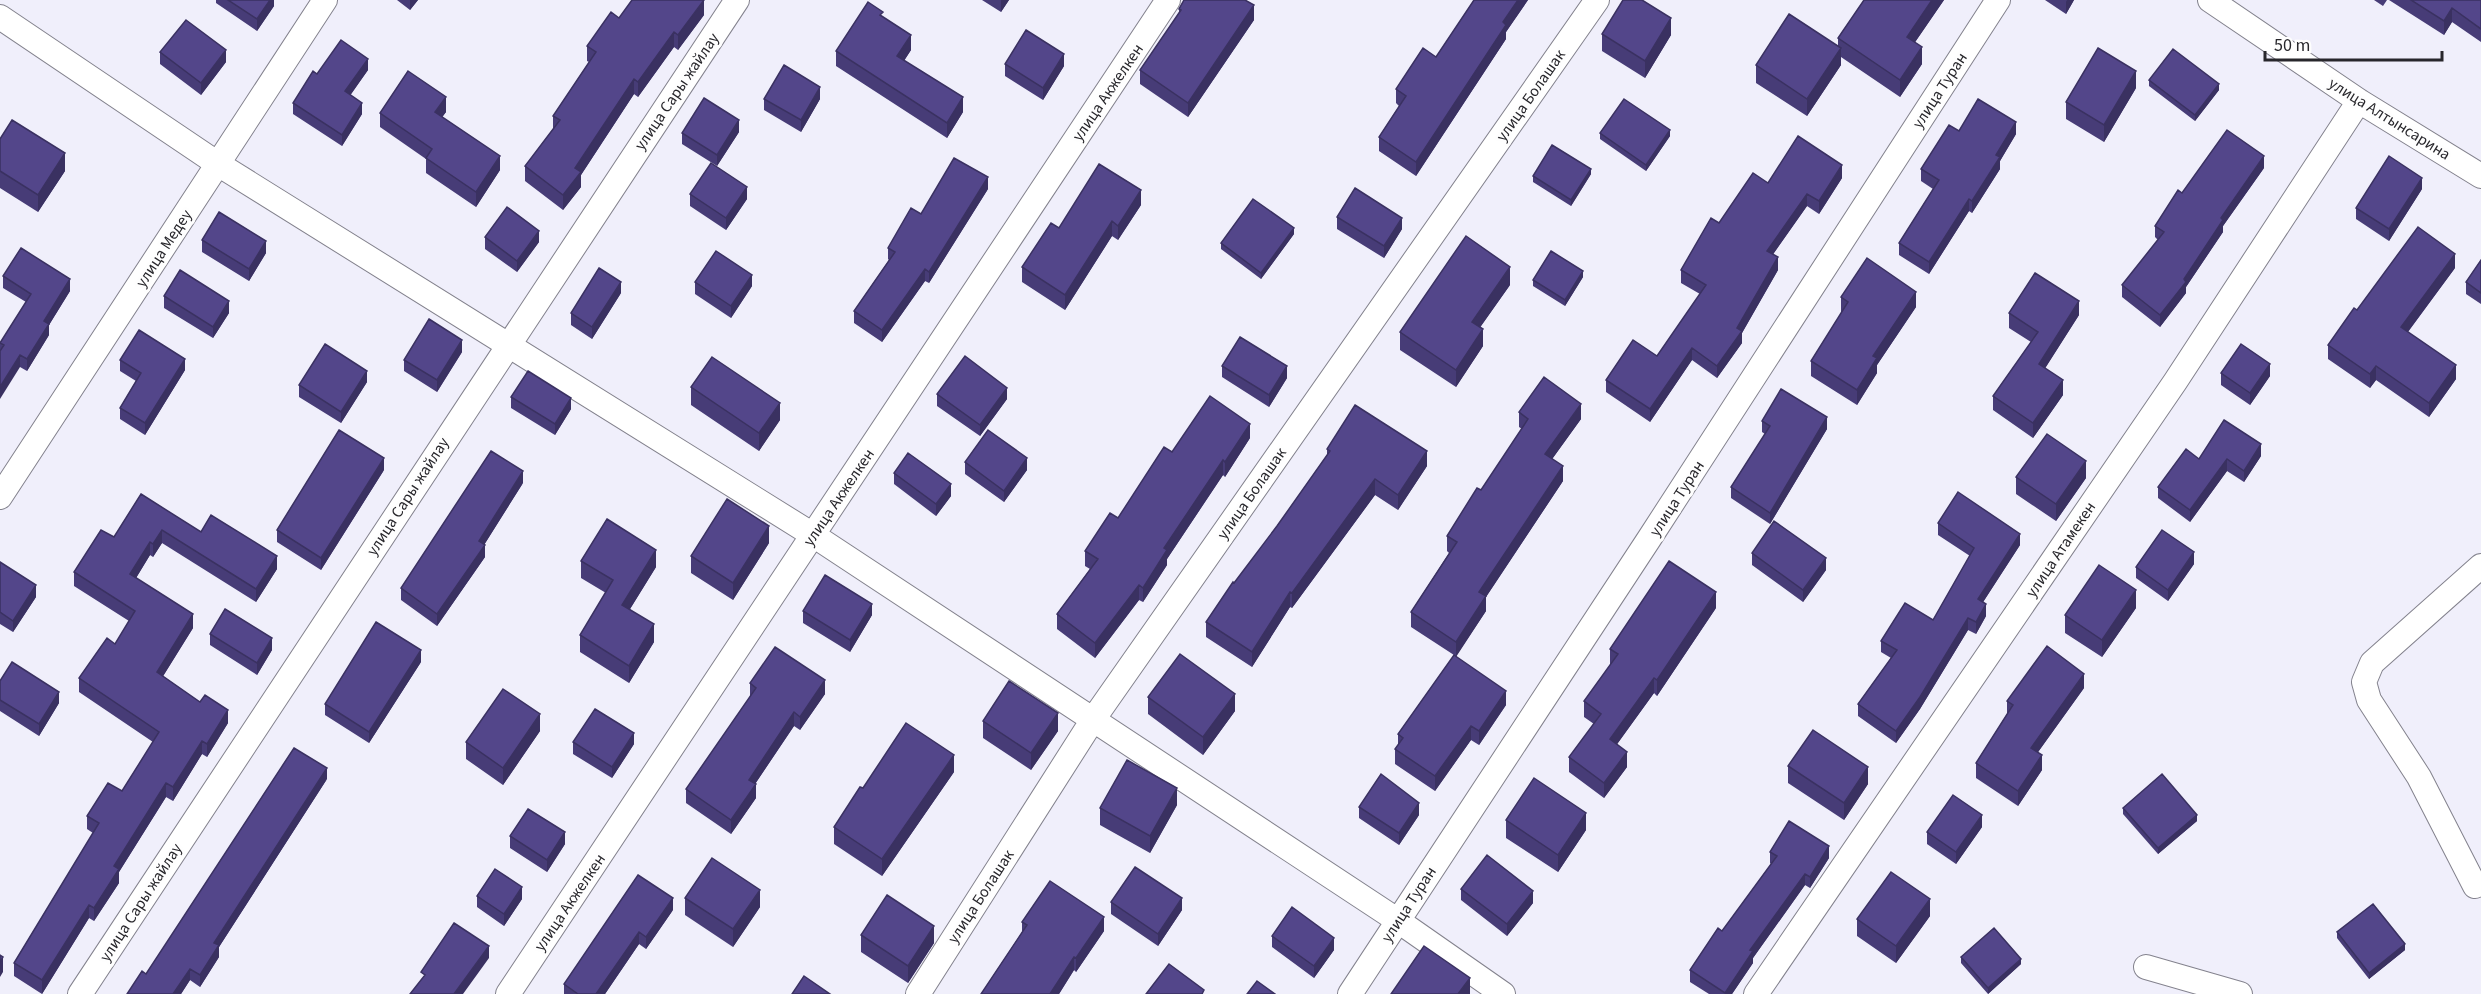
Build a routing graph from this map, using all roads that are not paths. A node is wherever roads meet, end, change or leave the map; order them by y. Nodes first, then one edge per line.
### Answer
1 (325, 0) edge
2 (737, 0) edge
3 (1168, 0) edge
4 (1597, 0) edge
5 (1998, 0) edge
6 (2210, 0) edge
7 (0, 17) edge
8 (2359, 101) junction
9 (218, 164) junction
10 (2481, 176) edge
11 (508, 344) junction
12 (0, 497) edge
13 (813, 535) junction
14 (2481, 566) edge
15 (1092, 721) junction
16 (2475, 886) dead end
17 (1397, 920) junction
18 (2145, 967) dead end
19 (80, 994) edge
20 (508, 994) edge
21 (918, 994) edge
22 (1350, 994) edge
23 (1503, 994) edge
24 (1756, 994) edge
25 (2240, 994) edge

1 - 9 street, улица Медеу
2 - 11 street, улица Сары жайлау
3 - 13 street, улица Акжелкен
4 - 15 street, улица Болашак
5 - 17 street, улица Туран
6 - 8 street, улица Алтынсарина
7 - 9 street
8 - 10 street, улица Алтынсарина
8 - 24 street, улица Атамекен
9 - 11 street
9 - 12 street, улица Медеу
11 - 13 street
11 - 19 street, улица Сары жайлау
13 - 15 street
13 - 20 street, улица Акжелкен
14 - 16 street
15 - 17 street
15 - 21 street, улица Болашак
17 - 22 street, улица Туран
17 - 23 street
18 - 25 street

